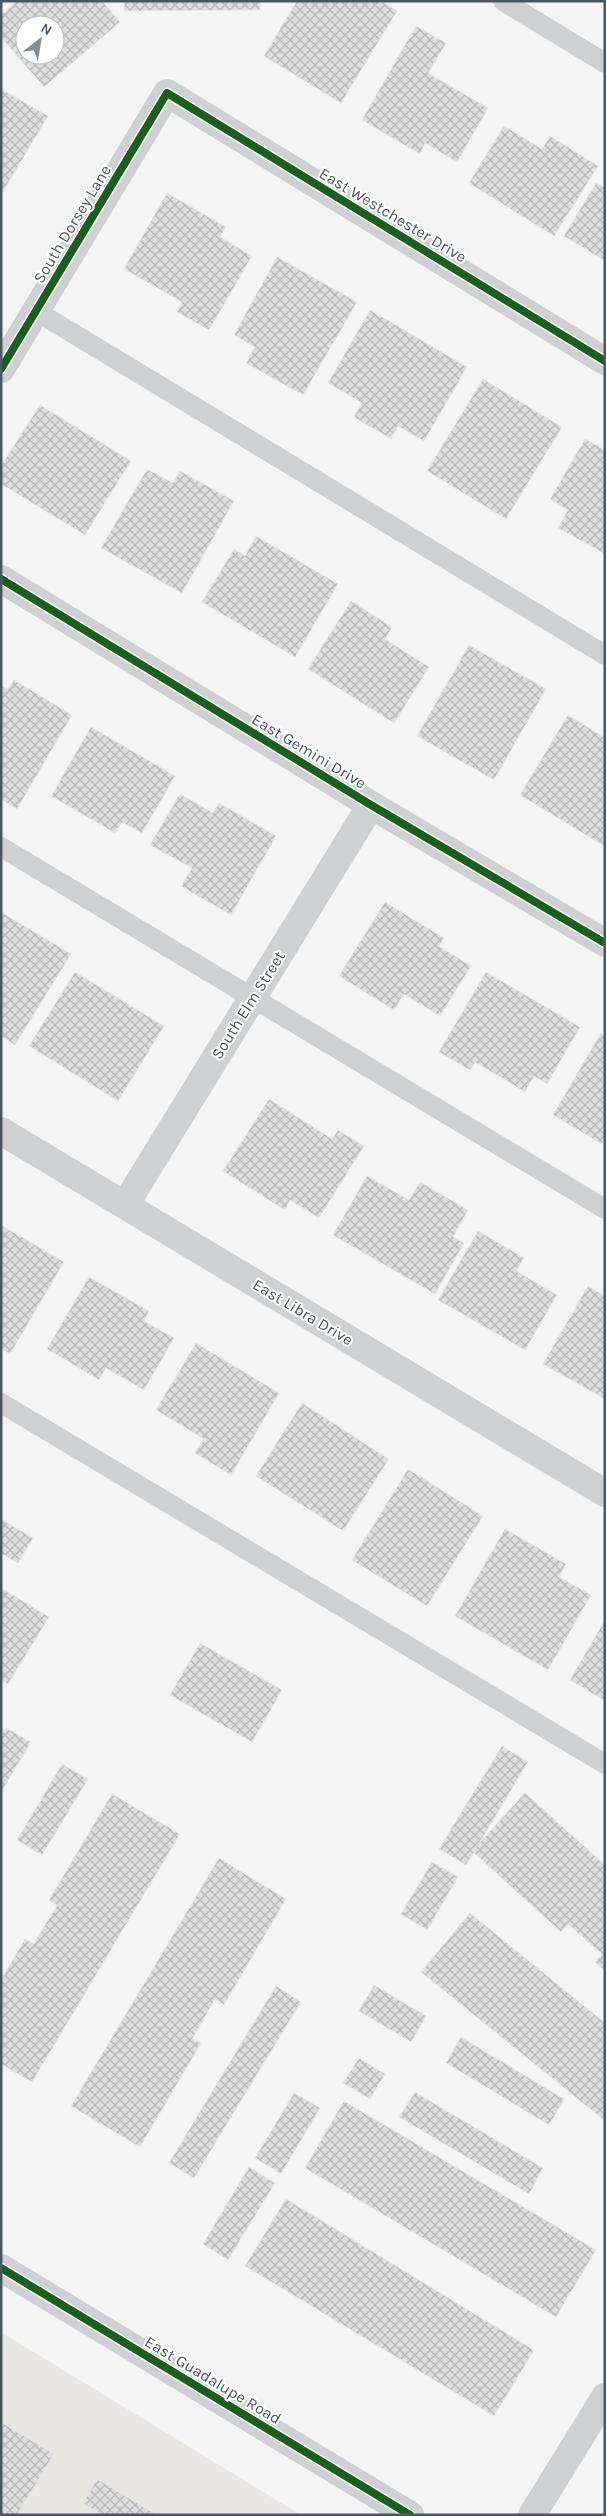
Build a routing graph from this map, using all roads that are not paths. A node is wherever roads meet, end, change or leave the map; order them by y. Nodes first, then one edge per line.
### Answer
1 (503, 1) edge
2 (605, 63) edge
3 (167, 93) joint
4 (36, 311) junction
5 (605, 360) edge
6 (1, 369) edge
7 (1, 579) edge
8 (605, 655) edge
9 (371, 805) junction
10 (1, 847) edge
11 (605, 943) edge
12 (253, 998) junction
13 (1, 1131) edge
14 (125, 1205) junction
15 (605, 1209) edge
16 (1, 1403) edge
17 (605, 1493) edge
18 (605, 1764) edge
19 (1, 2268) edge
20 (605, 2397) edge
21 (410, 2515) edge
22 (532, 2515) edge

1 - 2 lane
3 - 4 street, South Dorsey Lane
3 - 5 street, East Westchester Drive
4 - 6 street, South Dorsey Lane
4 - 8 lane
7 - 9 street, East Gemini Drive
9 - 11 street, East Gemini Drive
9 - 12 street, South Elm Street
10 - 12 lane
12 - 14 street, South Elm Street
12 - 15 lane
13 - 14 street, East Libra Drive
14 - 17 street, East Libra Drive
16 - 18 lane
19 - 21 main road, East Guadalupe Road
20 - 22 street

